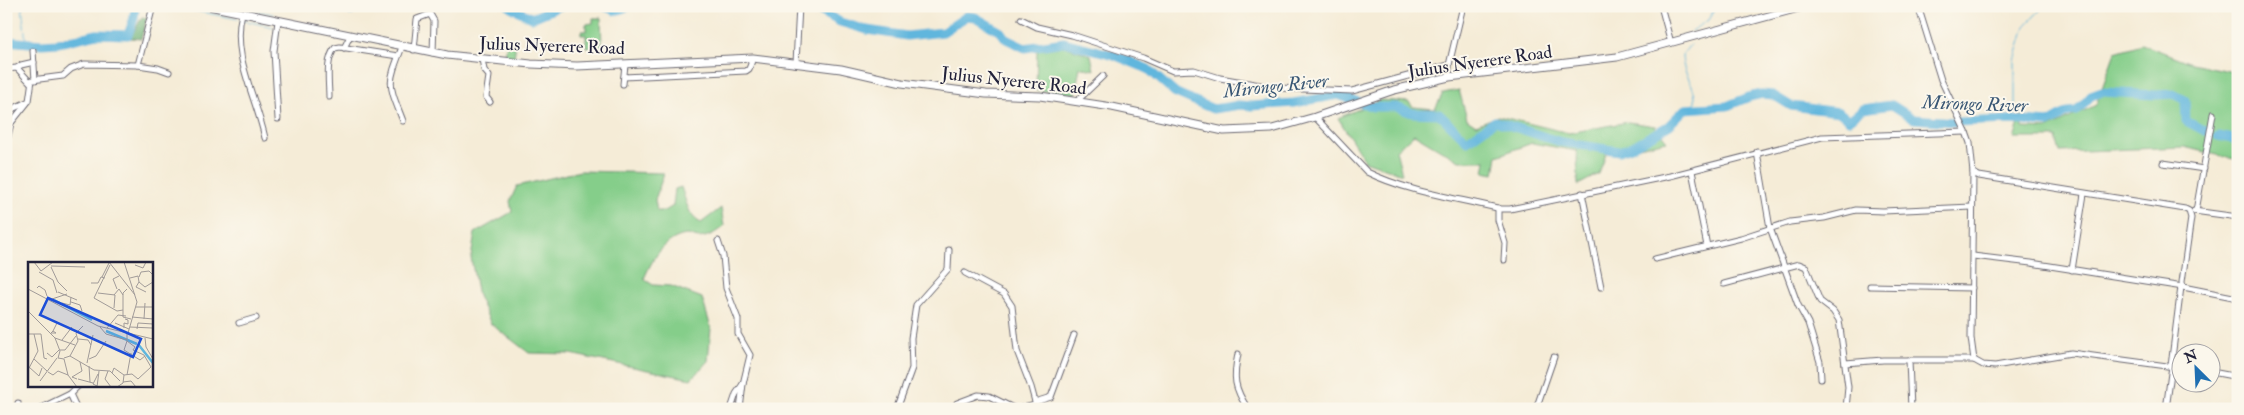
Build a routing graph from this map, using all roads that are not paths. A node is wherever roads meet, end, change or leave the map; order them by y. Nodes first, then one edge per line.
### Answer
1 (153, 6) edge
2 (209, 6) edge
3 (799, 6) edge
4 (1463, 6) edge
5 (1661, 6) edge
6 (1806, 6) edge
7 (1918, 6) edge
8 (1779, 9) edge
9 (240, 18) junction
10 (1021, 19) dead end
11 (278, 21) junction
12 (350, 36) junction
13 (1671, 43) junction
14 (402, 47) junction
15 (344, 48) junction
16 (414, 50) junction
17 (33, 51) dead end
18 (433, 53) junction
19 (398, 56) junction
20 (753, 58) junction
21 (482, 59) junction
22 (34, 62) junction
23 (796, 63) junction
24 (138, 65) junction
25 (626, 65) junction
26 (1448, 65) junction
27 (17, 68) junction
28 (6, 69) edge
29 (169, 72) dead end
30 (1103, 76) dead end
31 (1449, 77) junction
32 (32, 81) junction
33 (329, 97) dead end
34 (490, 102) dead end
35 (1076, 102) junction
36 (27, 103) junction
37 (6, 112) edge
38 (2213, 114) dead end
39 (1315, 117) junction
40 (278, 119) dead end
41 (402, 121) dead end
42 (1965, 129) junction
43 (265, 138) dead end
44 (6, 145) edge
45 (1757, 152) junction
46 (2163, 163) dead end
47 (2204, 169) junction
48 (1692, 171) junction
49 (1973, 173) junction
50 (1582, 193) junction
51 (2084, 194) junction
52 (1972, 207) junction
53 (1498, 208) junction
54 (2189, 211) junction
55 (2196, 211) junction
56 (2238, 217) edge
57 (1770, 228) junction
58 (718, 241) dead end
59 (1707, 246) junction
60 (949, 250) dead end
61 (1973, 256) junction
62 (1655, 259) dead end
63 (1504, 260) dead end
64 (1785, 269) junction
65 (2072, 270) junction
66 (965, 273) dead end
67 (1724, 284) dead end
68 (1870, 286) dead end
69 (1601, 287) dead end
70 (2182, 287) junction
71 (1972, 288) junction
72 (2238, 298) edge
73 (256, 318) dead end
74 (239, 323) dead end
75 (1074, 335) dead end
76 (2175, 342) edge
77 (1238, 354) dead end
78 (1554, 357) dead end
79 (1909, 360) junction
80 (1974, 360) junction
81 (1845, 364) junction
82 (2172, 366) joint
83 (2222, 374) edge
84 (2238, 377) edge
85 (1821, 379) dead end
86 (743, 384) junction
87 (76, 388) edge
88 (70, 394) junction
89 (957, 403) dead end
90 (1036, 405) edge
91 (39, 409) edge
92 (77, 409) edge
93 (730, 409) edge
94 (740, 409) edge
95 (897, 409) edge
96 (1017, 409) edge
97 (1248, 409) edge
98 (1536, 409) edge
99 (1846, 409) edge
100 (1911, 409) edge
101 (2166, 409) edge

1 - 24 street
2 - 9 highway, Julius Nyerere Road
3 - 23 street
4 - 26 street
5 - 13 street
6 - 8 highway, Julius Nyerere Road
7 - 42 street
8 - 13 highway, Julius Nyerere Road
9 - 11 highway, Julius Nyerere Road
9 - 43 street
10 - 26 street
11 - 12 highway, Julius Nyerere Road
11 - 40 street
12 - 14 highway, Julius Nyerere Road
12 - 15 street
13 - 31 highway, Julius Nyerere Road
14 - 16 highway, Julius Nyerere Road
14 - 19 street
15 - 19 street
15 - 33 street
16 - 18 highway, Julius Nyerere Road
16 - 18 street
17 - 22 street
18 - 21 highway, Julius Nyerere Road
19 - 41 street
20 - 23 highway, Julius Nyerere Road
20 - 25 highway, Julius Nyerere Road
20 - 25 street
21 - 25 highway, Julius Nyerere Road
21 - 34 street
22 - 27 street
22 - 32 street
23 - 35 highway, Julius Nyerere Road
24 - 29 street
24 - 32 street
26 - 31 street
27 - 28 street
27 - 32 street
30 - 35 street
31 - 39 highway, Julius Nyerere Road
32 - 36 street
35 - 39 highway, Julius Nyerere Road
36 - 37 street
36 - 44 street
38 - 47 street
39 - 53 street
42 - 45 street
42 - 49 street
45 - 48 street
45 - 57 street
46 - 47 street
47 - 55 street
48 - 50 street
48 - 59 street
49 - 51 street
49 - 52 street
50 - 53 street
50 - 69 street
51 - 54 street
51 - 65 street
52 - 57 street
52 - 61 street
53 - 63 street
54 - 55 street
54 - 70 street
55 - 56 street
57 - 59 street
57 - 64 street
58 - 86 street
59 - 62 street
60 - 95 street
61 - 65 street
61 - 71 street
64 - 67 street
64 - 81 street
64 - 85 street
65 - 70 street
66 - 90 street
68 - 71 street
70 - 72 street
70 - 76 street
71 - 80 street
73 - 74 street
75 - 90 street
77 - 97 street
78 - 98 street
79 - 80 street
79 - 81 street
79 - 100 street
80 - 82 street
81 - 99 street
82 - 101 street
83 - 84 street
86 - 93 street
86 - 94 street
87 - 88 street
88 - 91 street
88 - 92 street
89 - 96 street
90 - 96 street

